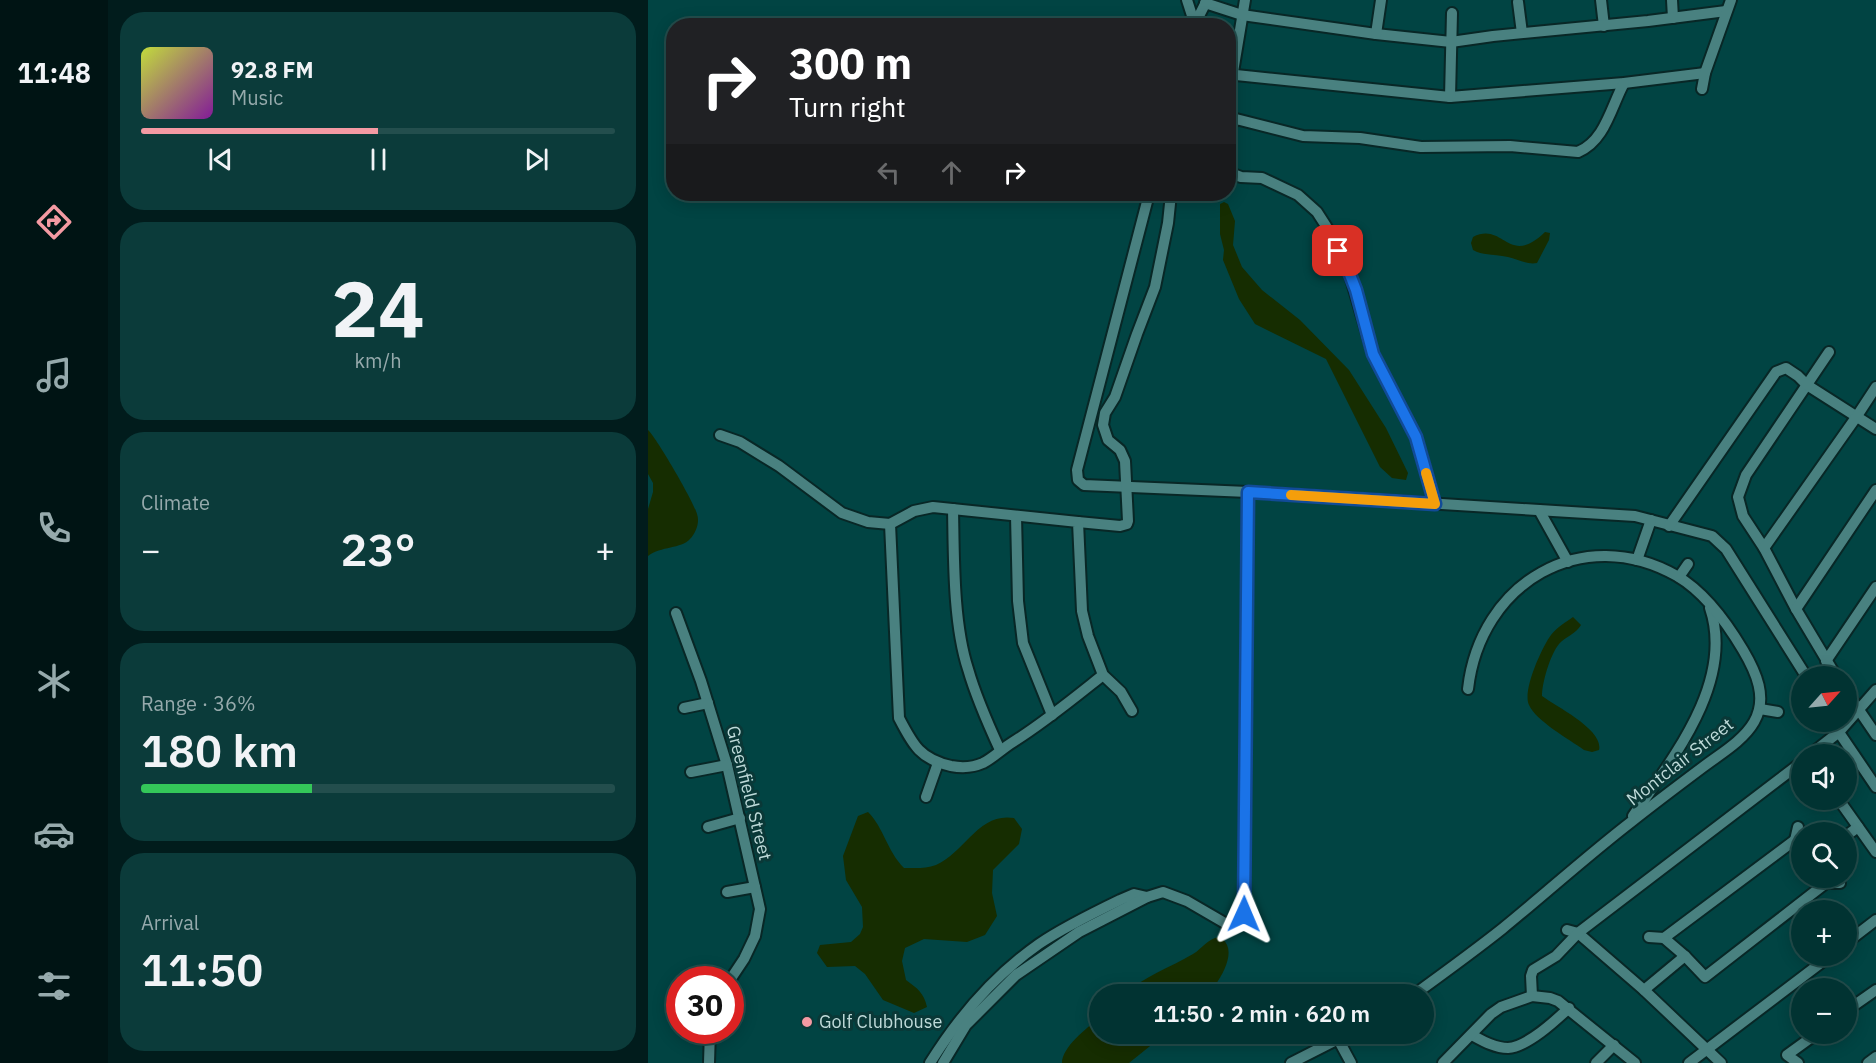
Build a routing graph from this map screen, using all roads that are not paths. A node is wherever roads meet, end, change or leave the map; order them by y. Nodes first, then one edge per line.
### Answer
1 (1187, 0) edge
2 (1245, 0) edge
3 (1381, 0) edge
4 (1601, 0) edge
5 (1672, 0) edge
6 (1731, 0) edge
7 (1206, 2) edge
8 (1518, 2) dead end
9 (1726, 11) junction
10 (1452, 13) dead end
11 (1242, 15) junction
12 (1193, 18) edge
13 (1198, 18) edge
14 (1674, 18) junction
15 (1604, 26) junction
16 (1522, 33) junction
17 (1376, 34) junction
18 (1451, 42) junction
19 (1236, 53) edge
20 (1705, 73) junction
21 (1236, 75) edge
22 (1624, 83) junction
23 (1702, 89) dead end
24 (1450, 97) junction
25 (1236, 119) edge
26 (1236, 175) edge
27 (1147, 201) edge
28 (1170, 201) edge
29 (1829, 352) dead end
30 (1807, 385) junction
31 (1876, 387) edge
32 (1857, 416) junction
33 (1876, 429) edge
34 (720, 435) dead end
35 (1127, 487) junction
36 (1876, 490) edge
37 (1248, 492) junction
38 (1873, 502) edge
39 (1435, 504) junction
40 (953, 509) junction
41 (1539, 510) junction
42 (1016, 516) junction
43 (1652, 520) junction
44 (1078, 522) junction
45 (890, 524) junction
46 (1669, 526) junction
47 (1764, 548) junction
48 (1637, 560) junction
49 (1568, 562) junction
50 (1688, 564) dead end
51 (1679, 577) junction
52 (1876, 587) edge
53 (1707, 599) junction
54 (1796, 609) junction
55 (676, 612) dead end
56 (1826, 661) junction
57 (1800, 666) edge
58 (1829, 666) edge
59 (1103, 675) junction
60 (1468, 689) dead end
61 (1875, 693) edge
62 (708, 702) junction
63 (684, 708) dead end
64 (1857, 708) edge
65 (1760, 709) junction
66 (1132, 711) dead end
67 (1859, 711) junction
68 (1778, 712) dead end
69 (1052, 715) junction
70 (1839, 732) joint
71 (1876, 735) edge
72 (1824, 744) edge
73 (1000, 750) junction
74 (938, 763) junction
75 (728, 765) junction
76 (1791, 770) edge
77 (691, 772) dead end
78 (1876, 787) edge
79 (926, 797) dead end
80 (1846, 810) edge
81 (740, 818) junction
82 (1628, 824) junction
83 (708, 827) dead end
84 (1858, 827) joint
85 (1791, 848) edge
86 (1876, 852) edge
87 (755, 887) junction
88 (1816, 888) edge
89 (727, 892) dead end
90 (1147, 897) junction
91 (1876, 920) edge
92 (1573, 932) junction
93 (1857, 935) edge
94 (1648, 937) dead end
95 (1664, 938) junction
96 (1685, 956) junction
97 (739, 966) edge
98 (1817, 966) edge
99 (1428, 984) edge
100 (1644, 990) junction
101 (1876, 990) edge
102 (1528, 997) junction
103 (1857, 1003) edge
104 (1569, 1008) junction
105 (1472, 1035) junction
106 (710, 1044) edge
107 (1328, 1044) edge
108 (1341, 1044) edge
109 (1799, 1044) edge
110 (1614, 1045) junction
111 (1706, 1050) junction
112 (1876, 1057) edge
113 (709, 1063) edge
114 (930, 1063) edge
115 (943, 1063) edge
116 (1291, 1063) edge
117 (1351, 1063) edge
118 (1443, 1063) edge
119 (1596, 1063) edge
120 (1635, 1063) edge
121 (1689, 1063) edge
122 (1721, 1063) edge
123 (1798, 1063) edge
124 (1868, 1063) edge

1 - 12 street
2 - 11 street
3 - 17 street
4 - 15 street
5 - 14 street
6 - 9 street
7 - 11 street
7 - 13 street
8 - 16 street
9 - 14 street
9 - 20 street
10 - 18 street
11 - 17 street
11 - 19 street
14 - 15 street
15 - 16 street
16 - 18 street
17 - 18 street
18 - 24 street
20 - 22 street
20 - 23 street
21 - 24 street
22 - 24 street
22 - 25 street
26 - 39 street
27 - 35 street
28 - 35 street
29 - 30 street
30 - 32 street
30 - 46 street
30 - 47 street
31 - 32 street
32 - 33 street
32 - 47 street
34 - 45 street
35 - 37 street
35 - 44 street
36 - 38 street
37 - 39 street
37 - 90 street
38 - 54 street
39 - 41 street
40 - 42 street
40 - 45 street
40 - 73 street
41 - 43 street
41 - 49 street
42 - 44 street
42 - 69 street
43 - 46 street
43 - 48 street
44 - 59 street
45 - 74 street
46 - 57 street
47 - 54 street
48 - 49 street
48 - 51 street
49 - 60 street
50 - 51 street
51 - 53 street
52 - 56 street
53 - 65 street
53 - 82 street, Montclair Street
54 - 56 street
55 - 62 street, Greenfield Street
56 - 58 street
59 - 66 street
59 - 69 street
61 - 67 street
62 - 63 street
62 - 75 street, Greenfield Street
64 - 67 street
65 - 68 street
65 - 82 street, Montclair Street
67 - 71 street
69 - 73 street
70 - 72 street
70 - 78 street
73 - 74 street
74 - 79 street
75 - 77 street
75 - 81 street, Greenfield Street
76 - 92 street
80 - 84 street
81 - 83 street
81 - 87 street, Greenfield Street
82 - 99 street, Montclair Street
84 - 86 street
85 - 95 street
87 - 89 street
87 - 97 street, Greenfield Street
88 - 96 street
90 - 114 street
90 - 115 street
91 - 93 street
92 - 100 street
92 - 102 street
94 - 95 street
95 - 96 street
96 - 100 street
98 - 111 street
100 - 111 street
101 - 103 street
102 - 104 street
102 - 105 street
104 - 105 street
104 - 110 street
105 - 118 street
106 - 113 street
107 - 116 street
108 - 117 street
109 - 123 street
110 - 119 street
110 - 120 street
111 - 121 street
111 - 122 street
112 - 124 street

